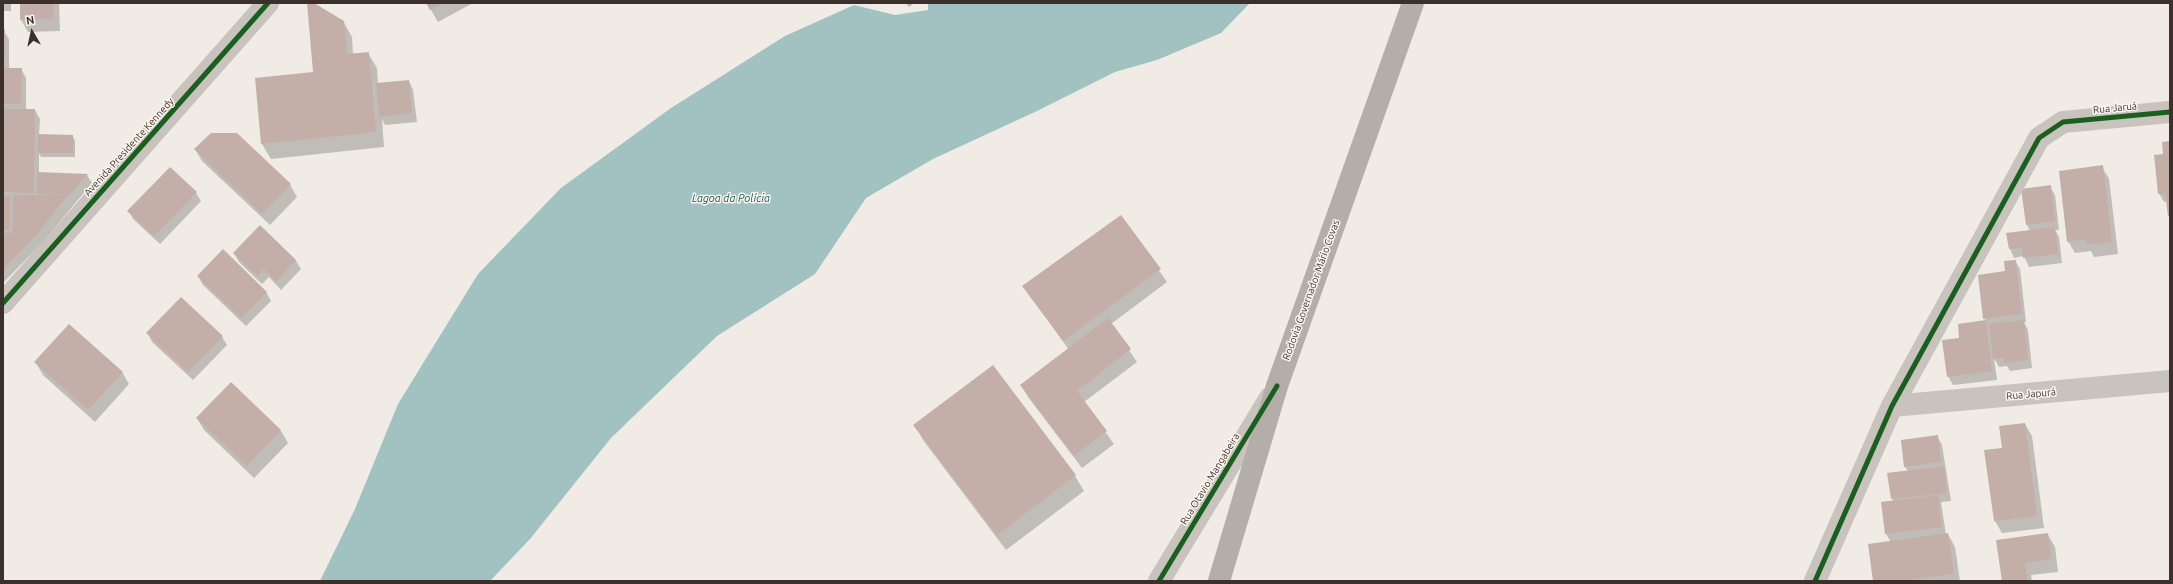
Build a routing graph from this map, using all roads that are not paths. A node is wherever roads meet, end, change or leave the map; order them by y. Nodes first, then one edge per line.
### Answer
1 (268, 3) edge
2 (1413, 3) edge
3 (2170, 112) edge
4 (3, 303) edge
5 (2170, 381) edge
6 (1277, 386) junction
7 (1892, 406) junction
8 (1159, 581) edge
9 (1219, 581) edge
10 (1815, 581) edge

1 - 4 street, Avenida Presidente Kennedy
2 - 6 highway, Rodovia Governador Mário Covas
3 - 7 street, Rua Jaruá
5 - 7 street, Rua Japurá
6 - 8 street, Rua Otavio Mangabeira
6 - 9 highway, Rodovia Governador Mário Covas
7 - 10 street

